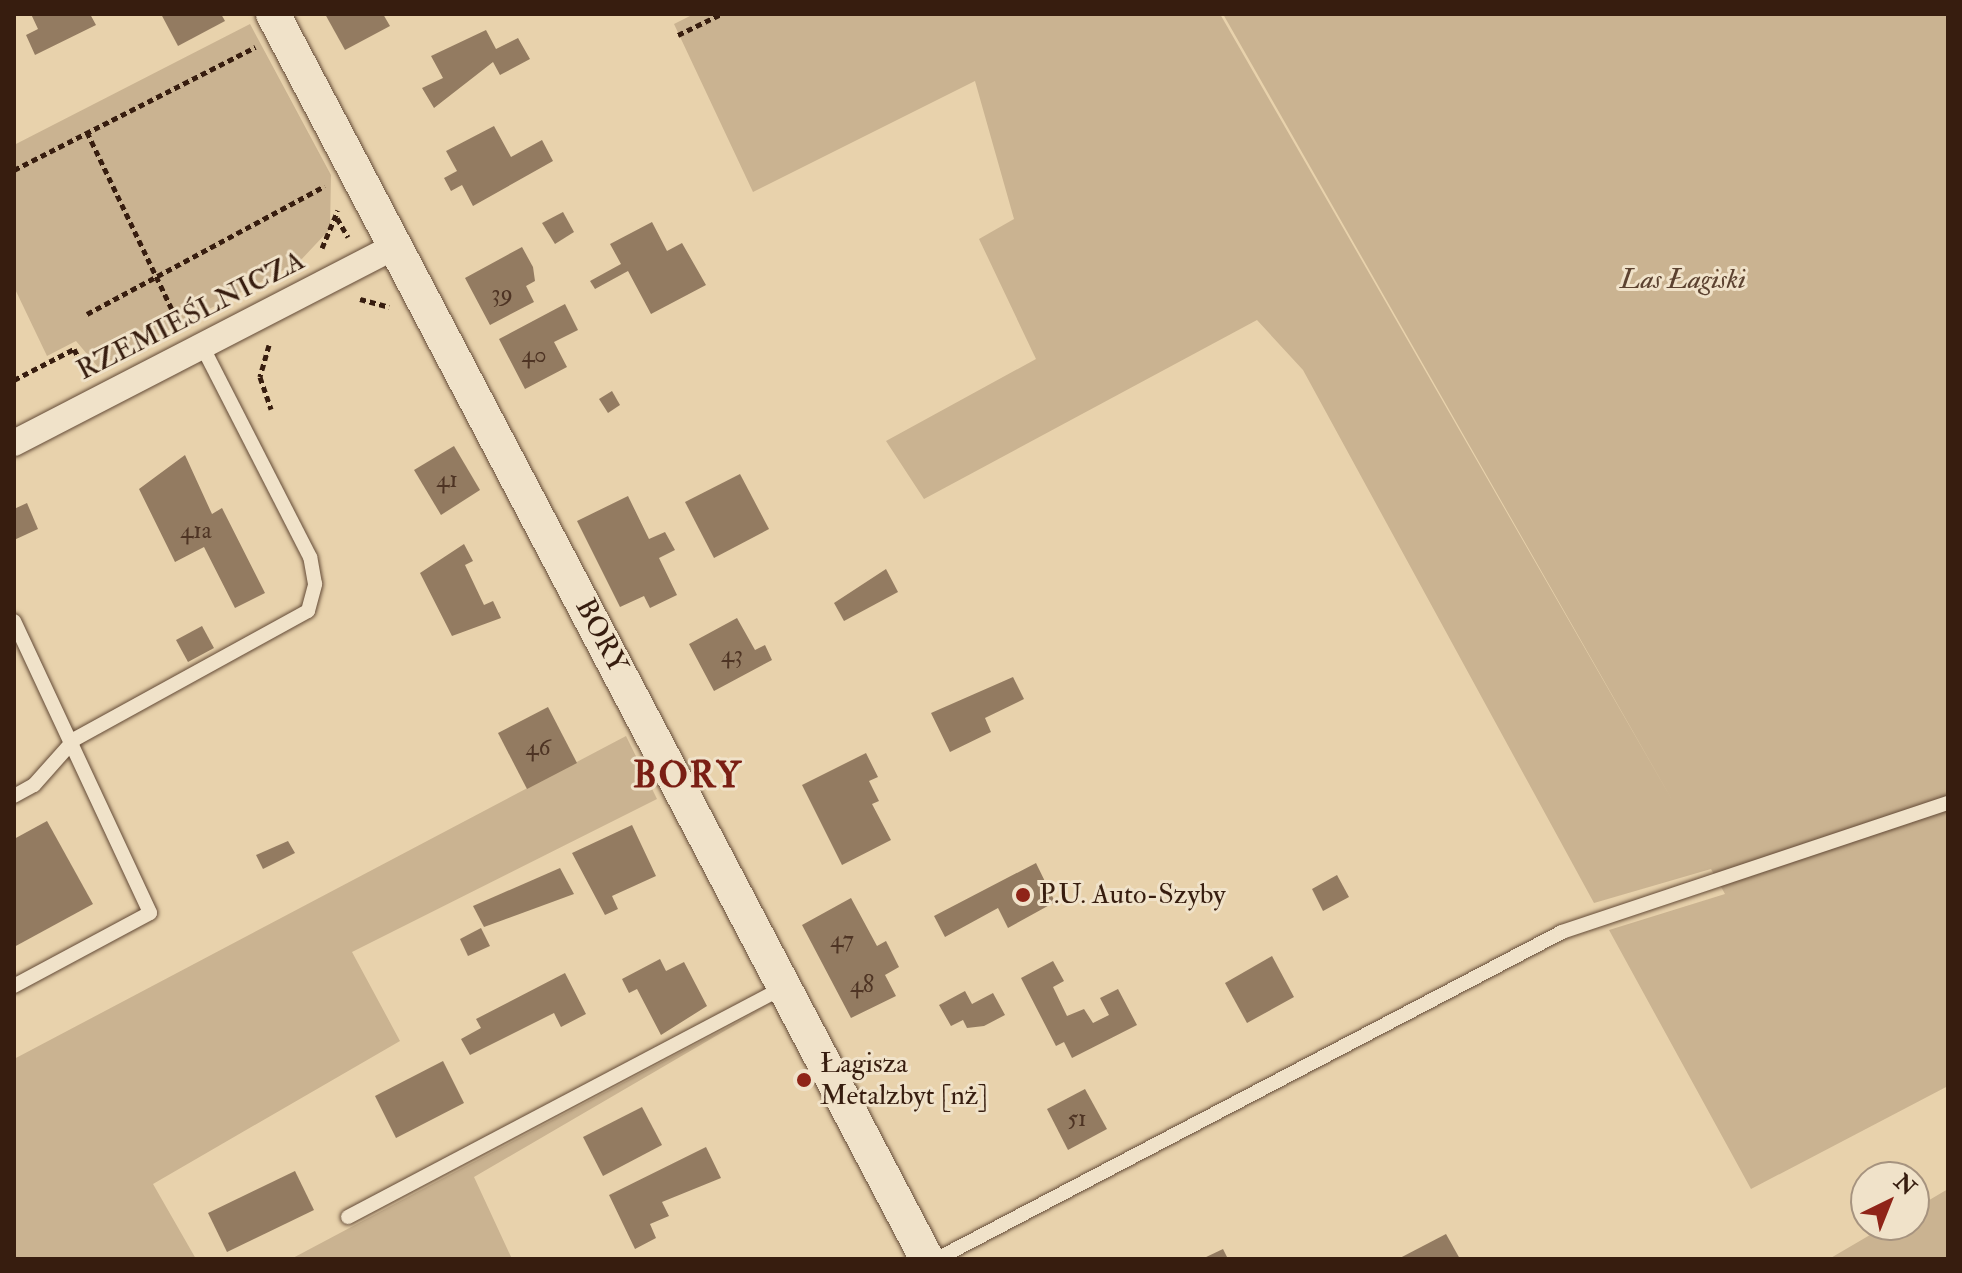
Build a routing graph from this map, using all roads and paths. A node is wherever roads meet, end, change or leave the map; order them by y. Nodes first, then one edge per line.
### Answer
1 (721, 14) edge
2 (269, 28) edge
3 (678, 35) dead end
4 (87, 132) junction
5 (14, 170) edge
6 (336, 180) dead end
7 (337, 195) dead end
8 (396, 246) junction
9 (315, 254) dead end
10 (156, 276) junction
11 (87, 314) dead end
12 (182, 328) junction
13 (199, 334) junction
14 (168, 335) dead end
15 (102, 369) dead end
16 (14, 380) edge
17 (14, 443) edge
18 (14, 621) edge
19 (75, 739) junction
20 (14, 796) edge
21 (1948, 803) edge
22 (14, 986) edge
23 (785, 987) junction
24 (348, 1217) dead end
25 (927, 1259) edge
26 (937, 1259) edge

1 - 3 path
2 - 4 path
2 - 8 street, BORY
4 - 5 path
4 - 10 path
6 - 10 path
7 - 9 path
8 - 13 street, RZEMIEŚLNICZA
8 - 23 street, BORY
10 - 11 path
10 - 12 path
12 - 13 path
12 - 14 path
13 - 17 street, RZEMIEŚLNICZA
13 - 19 lane
15 - 16 path
18 - 19 lane
19 - 20 lane
19 - 22 lane
21 - 26 lane
23 - 24 lane
23 - 25 street, BORY

